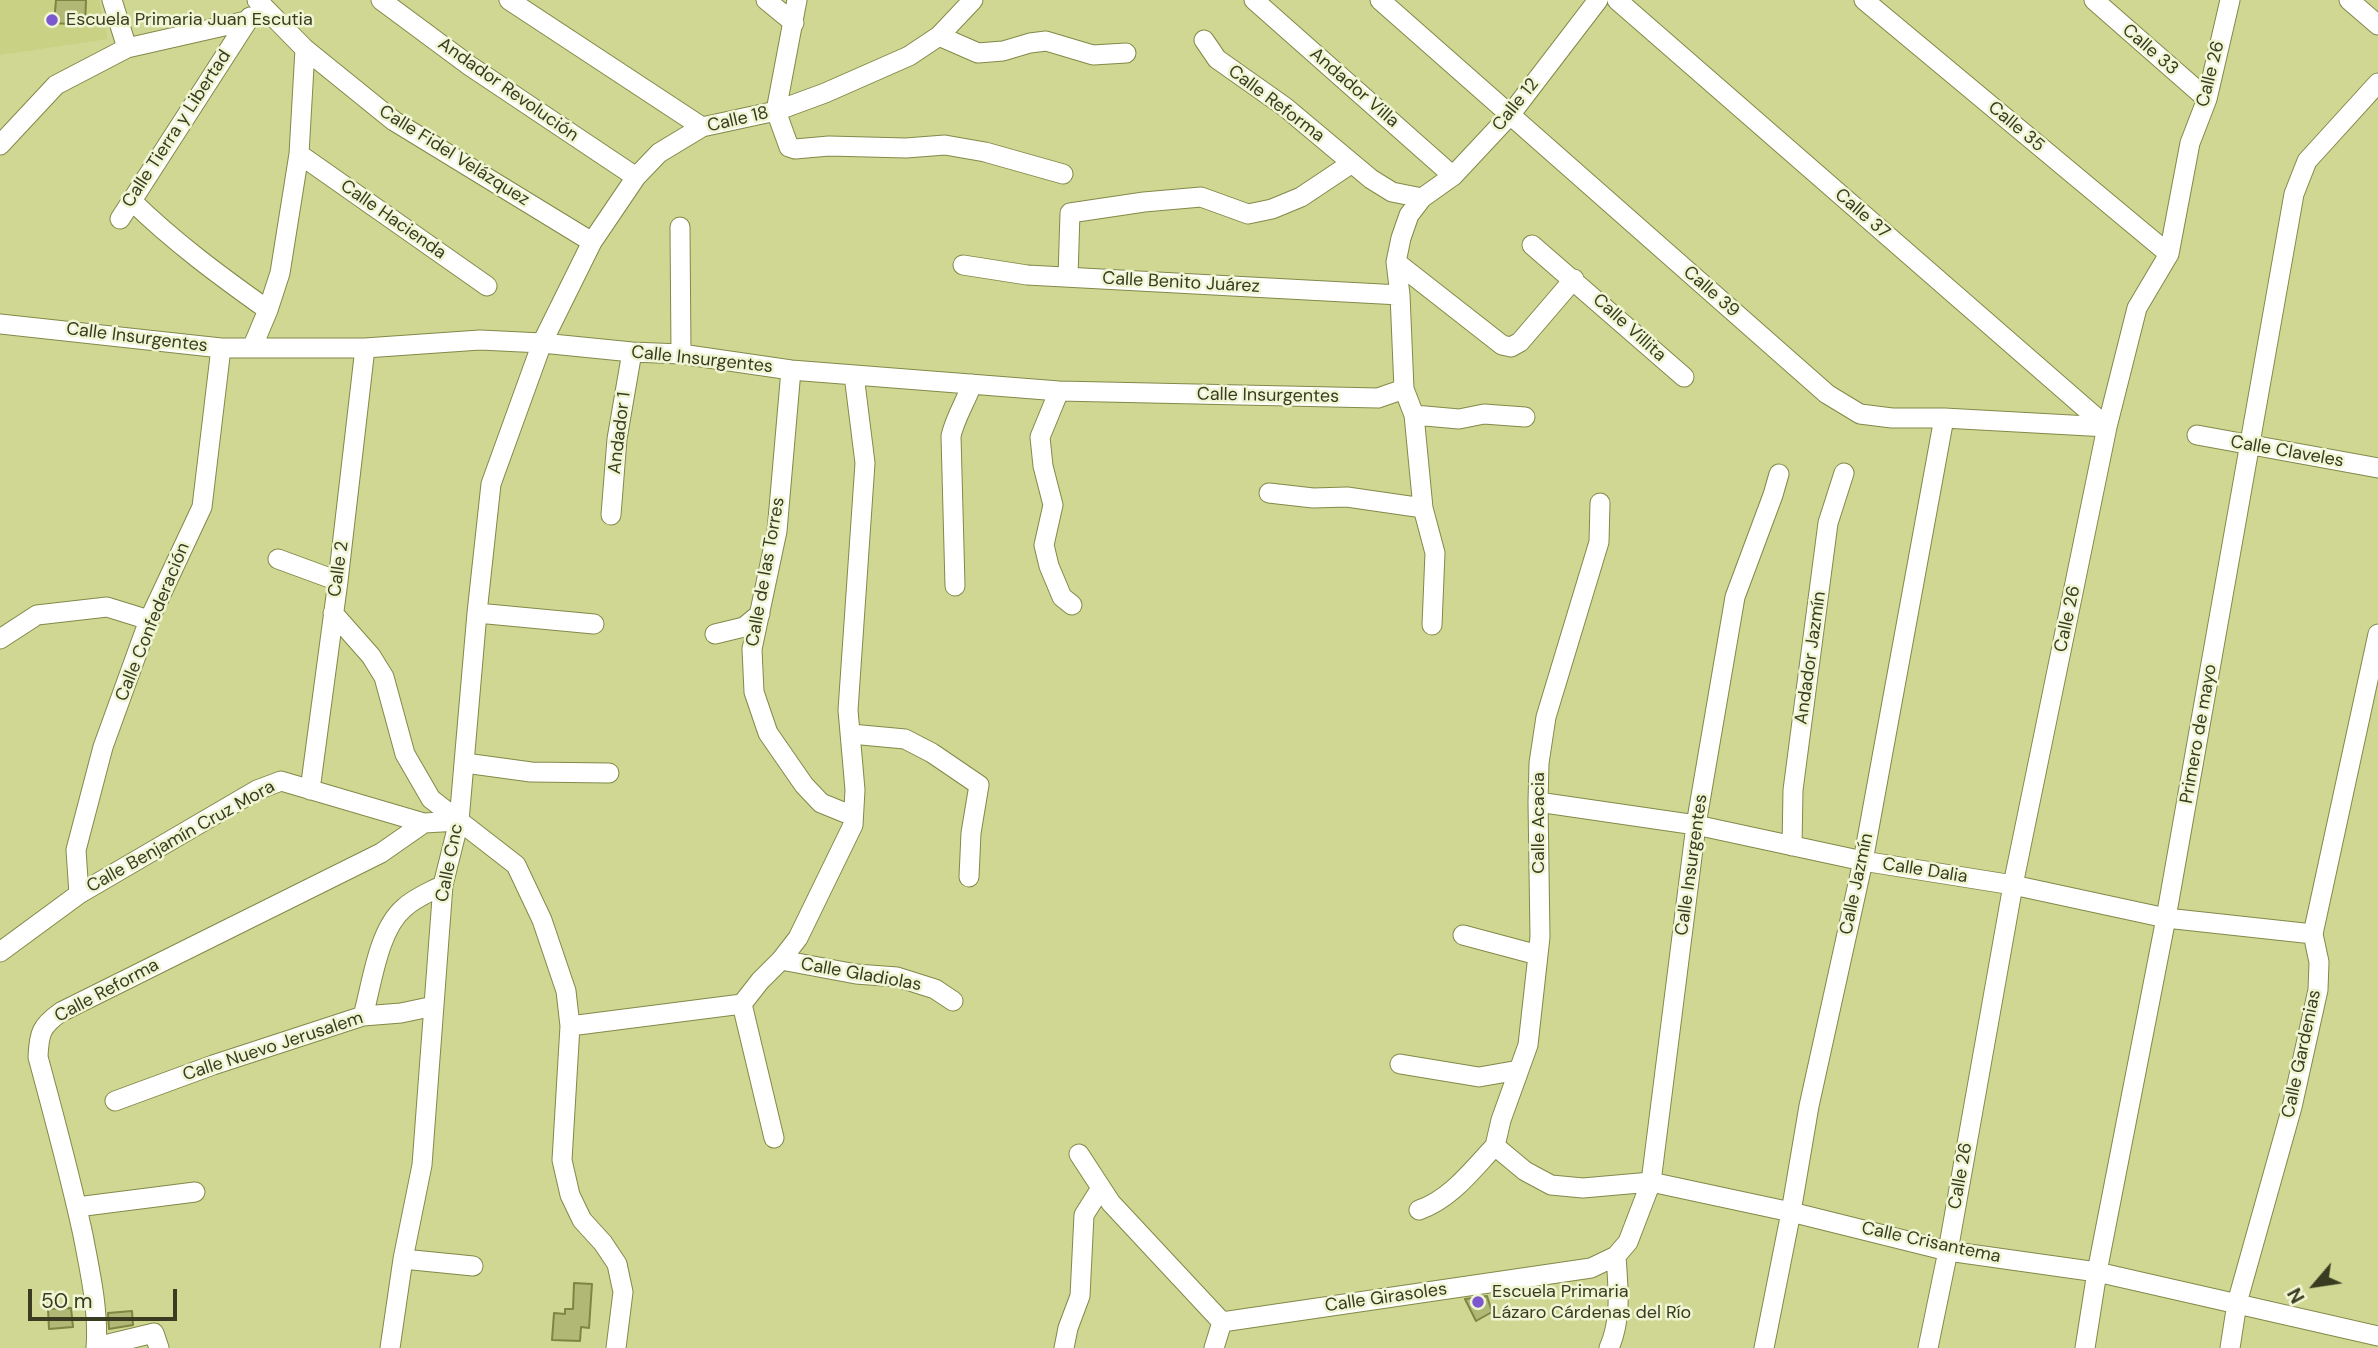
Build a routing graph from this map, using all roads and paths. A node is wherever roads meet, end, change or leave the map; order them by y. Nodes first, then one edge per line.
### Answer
1 (112, 0) edge
2 (381, 0) edge
3 (509, 0) edge
4 (766, 0) edge
5 (797, 0) edge
6 (974, 0) edge
7 (1254, 0) edge
8 (1381, 0) edge
9 (1598, 0) edge
10 (1617, 0) edge
11 (1864, 0) edge
12 (2094, 0) edge
13 (2230, 0) edge
14 (2349, 0) edge
15 (259, 2) edge
16 (246, 21) junction
17 (794, 23) junction
18 (2378, 25) edge
19 (939, 36) junction
20 (1204, 40) dead end
21 (127, 48) junction
22 (305, 49) junction
23 (1126, 53) dead end
24 (2378, 83) edge
25 (2207, 99) junction
26 (776, 111) junction
27 (1510, 115) junction
28 (702, 127) junction
29 (0, 145) edge
30 (299, 154) junction
31 (1352, 163) junction
32 (1063, 174) dead end
33 (1453, 176) junction
34 (636, 177) junction
35 (1422, 198) junction
36 (132, 201) junction
37 (120, 219) dead end
38 (680, 227) dead end
39 (592, 242) junction
40 (1532, 245) dead end
41 (2169, 254) junction
42 (1396, 262) junction
43 (962, 265) dead end
44 (1068, 277) junction
45 (1574, 279) junction
46 (486, 286) dead end
47 (1400, 295) junction
48 (268, 310) junction
49 (0, 324) edge
50 (542, 343) junction
51 (221, 348) junction
52 (252, 348) junction
53 (365, 348) junction
54 (632, 352) junction
55 (681, 354) junction
56 (791, 370) junction
57 (854, 375) junction
58 (1684, 377) dead end
59 (972, 384) junction
60 (1405, 388) junction
61 (1059, 391) junction
62 (1414, 415) junction
63 (1525, 417) dead end
64 (1944, 418) junction
65 (2107, 427) junction
66 (2197, 435) dead end
67 (2250, 446) junction
68 (2378, 468) edge
69 (1844, 473) dead end
70 (1779, 474) dead end
71 (1269, 493) dead end
72 (1600, 503) dead end
73 (1423, 508) junction
74 (611, 515) dead end
75 (278, 559) dead end
76 (338, 581) junction
77 (955, 586) dead end
78 (1072, 605) dead end
79 (333, 614) junction
80 (477, 614) junction
81 (760, 614) junction
82 (149, 620) junction
83 (594, 624) dead end
84 (1432, 625) dead end
85 (715, 634) dead end
86 (2378, 634) edge
87 (0, 639) edge
88 (851, 734) junction
89 (465, 763) junction
90 (609, 773) dead end
91 (310, 790) junction
92 (1538, 802) junction
93 (853, 816) junction
94 (459, 821) junction
95 (424, 823) junction
96 (1696, 825) junction
97 (1792, 846) junction
98 (1863, 861) junction
99 (970, 877) dead end
100 (443, 885) junction
101 (2013, 885) junction
102 (79, 894) junction
103 (2166, 918) junction
104 (1463, 934) dead end
105 (2313, 934) junction
106 (0, 952) edge
107 (1538, 955) junction
108 (781, 960) junction
109 (953, 1000) dead end
110 (742, 1004) junction
111 (434, 1006) junction
112 (363, 1016) junction
113 (570, 1026) junction
114 (1400, 1064) dead end
115 (1519, 1070) junction
116 (115, 1101) dead end
117 (774, 1138) dead end
118 (1495, 1146) junction
119 (1079, 1154) dead end
120 (1651, 1182) junction
121 (1101, 1188) junction
122 (195, 1192) dead end
123 (77, 1206) junction
124 (1419, 1210) dead end
125 (1791, 1212) junction
126 (1948, 1251) junction
127 (1616, 1256) junction
128 (403, 1259) junction
129 (473, 1266) dead end
130 (2097, 1272) junction
131 (2237, 1303) junction
132 (1222, 1322) junction
133 (2378, 1336) edge
134 (96, 1347) edge
135 (159, 1348) edge
136 (390, 1348) edge
137 (616, 1348) edge
138 (1064, 1348) edge
139 (1214, 1348) edge
140 (1609, 1348) edge
141 (1764, 1348) edge
142 (1928, 1348) edge
143 (2085, 1348) edge
144 (2230, 1348) edge

1 - 21 street
2 - 34 street, Andador Revolución
3 - 28 street
4 - 17 street
5 - 17 street
6 - 19 street, Calle 18
7 - 33 street, Andador Villa
8 - 27 street, Calle 39
9 - 27 street, Calle 12
10 - 65 street, Calle 37
11 - 41 street, Calle 35
12 - 25 street, Calle 33
13 - 25 street, Calle 26
14 - 18 street
15 - 16 street, Calle Tierra y Libertad
15 - 22 street, Calle Fidel Velázquez
16 - 21 street
16 - 36 street, Calle Tierra y Libertad
17 - 26 street
19 - 23 street
19 - 26 street, Calle 18
20 - 31 street, Calle Reforma
21 - 29 street
22 - 30 street
22 - 39 street, Calle Fidel Velázquez
24 - 67 street, Primero de mayo
25 - 41 street, Calle 26
26 - 28 street, Calle 18
26 - 32 street
27 - 33 street, Calle 12
27 - 64 street, Calle 39
28 - 34 street, Calle 18
30 - 46 street, Calle Hacienda
30 - 48 street
31 - 35 street, Calle Reforma
31 - 44 street
33 - 35 street, Calle 12
34 - 39 street, Calle 18
35 - 42 street
36 - 37 street, Calle Tierra y Libertad
36 - 48 street
38 - 55 street
39 - 50 street, Calle 18
40 - 45 street, Calle Villita
41 - 65 street, Calle 26
42 - 45 street
42 - 47 street
43 - 44 street, Calle Benito Juárez
44 - 47 street, Calle Benito Juárez
45 - 58 street, Calle Villita
47 - 60 street
48 - 52 street
49 - 51 street, Calle Insurgentes
50 - 53 street, Calle Insurgentes
50 - 54 street, Calle Insurgentes
50 - 80 street, Calle Cnc
51 - 52 street, Calle Insurgentes
51 - 82 street, Calle Confederación
52 - 53 street, Calle Insurgentes
53 - 76 street, Calle 2
54 - 55 street, Calle Insurgentes
54 - 74 street, Andador 1
55 - 56 street, Calle Insurgentes
56 - 57 street, Calle Insurgentes
56 - 81 street, Calle de las Torres
57 - 59 street, Calle Insurgentes
57 - 88 street
59 - 61 street, Calle Insurgentes
59 - 77 street
60 - 61 street, Calle Insurgentes
60 - 62 street
61 - 78 street
62 - 63 street
62 - 73 street
64 - 65 street, Calle 39
64 - 98 street, Calle Jazmín
65 - 101 street, Calle 26
66 - 67 street, Calle Claveles
67 - 68 street, Calle Claveles
67 - 103 street, Primero de mayo
69 - 97 street, Andador Jazmín
70 - 96 street, Calle Insurgentes
71 - 73 street
72 - 92 street, Calle Acacia
73 - 84 street
75 - 76 street
76 - 79 street, Calle 2
79 - 91 street, Calle 2
79 - 94 street
80 - 83 street
80 - 89 street, Calle Cnc
81 - 85 street
81 - 93 street, Calle de las Torres
82 - 87 street
82 - 102 street, Calle Confederación
86 - 105 street, Calle Gardenias
88 - 93 street
88 - 99 street
89 - 90 street
89 - 94 street, Calle Cnc
91 - 95 street, Calle Benjamín Cruz Mora
91 - 102 street, Calle Benjamín Cruz Mora
92 - 96 street, Calle Dalia
92 - 107 street, Calle Acacia
93 - 108 street
94 - 95 street, Calle Benjamín Cruz Mora
94 - 100 street, Calle Cnc
94 - 113 street
95 - 123 street, Calle Reforma
96 - 97 street, Calle Dalia
96 - 120 street, Calle Insurgentes
97 - 98 street, Calle Dalia
98 - 101 street, Calle Dalia
98 - 125 street, Calle Jazmín
100 - 111 street, Calle Cnc
100 - 112 street
101 - 103 street, Calle Dalia
101 - 126 street, Calle 26
102 - 106 street, Calle Benjamín Cruz Mora
103 - 105 street, Calle Dalia
103 - 130 street, Primero de mayo
104 - 107 street
105 - 131 street, Calle Gardenias
107 - 115 street, Calle Acacia
108 - 109 street, Calle Gladiolas
108 - 110 street, Calle Gladiolas
110 - 113 street
110 - 117 street
111 - 112 street, Calle Nuevo Jerusalem
111 - 128 street, Calle Cnc
112 - 116 street, Calle Nuevo Jerusalem
113 - 137 street
114 - 115 street
115 - 118 street, Calle Acacia
118 - 120 street, Calle Crisantema
118 - 124 street
119 - 121 street
120 - 125 street, Calle Crisantema
120 - 127 street, Calle Insurgentes
121 - 132 street
121 - 138 street
122 - 123 street
123 - 134 street, Calle Reforma
125 - 126 street, Calle Crisantema
125 - 141 street, Calle Jazmín
126 - 130 street, Calle Crisantema
126 - 142 street
127 - 132 street, Calle Girasoles
127 - 140 street
128 - 129 street
128 - 136 street, Calle Cnc
130 - 131 street, Calle Crisantema
130 - 143 street, Primero de mayo
131 - 133 street, Calle Crisantema
131 - 144 street, Calle Gardenias
132 - 139 street
134 - 135 street

